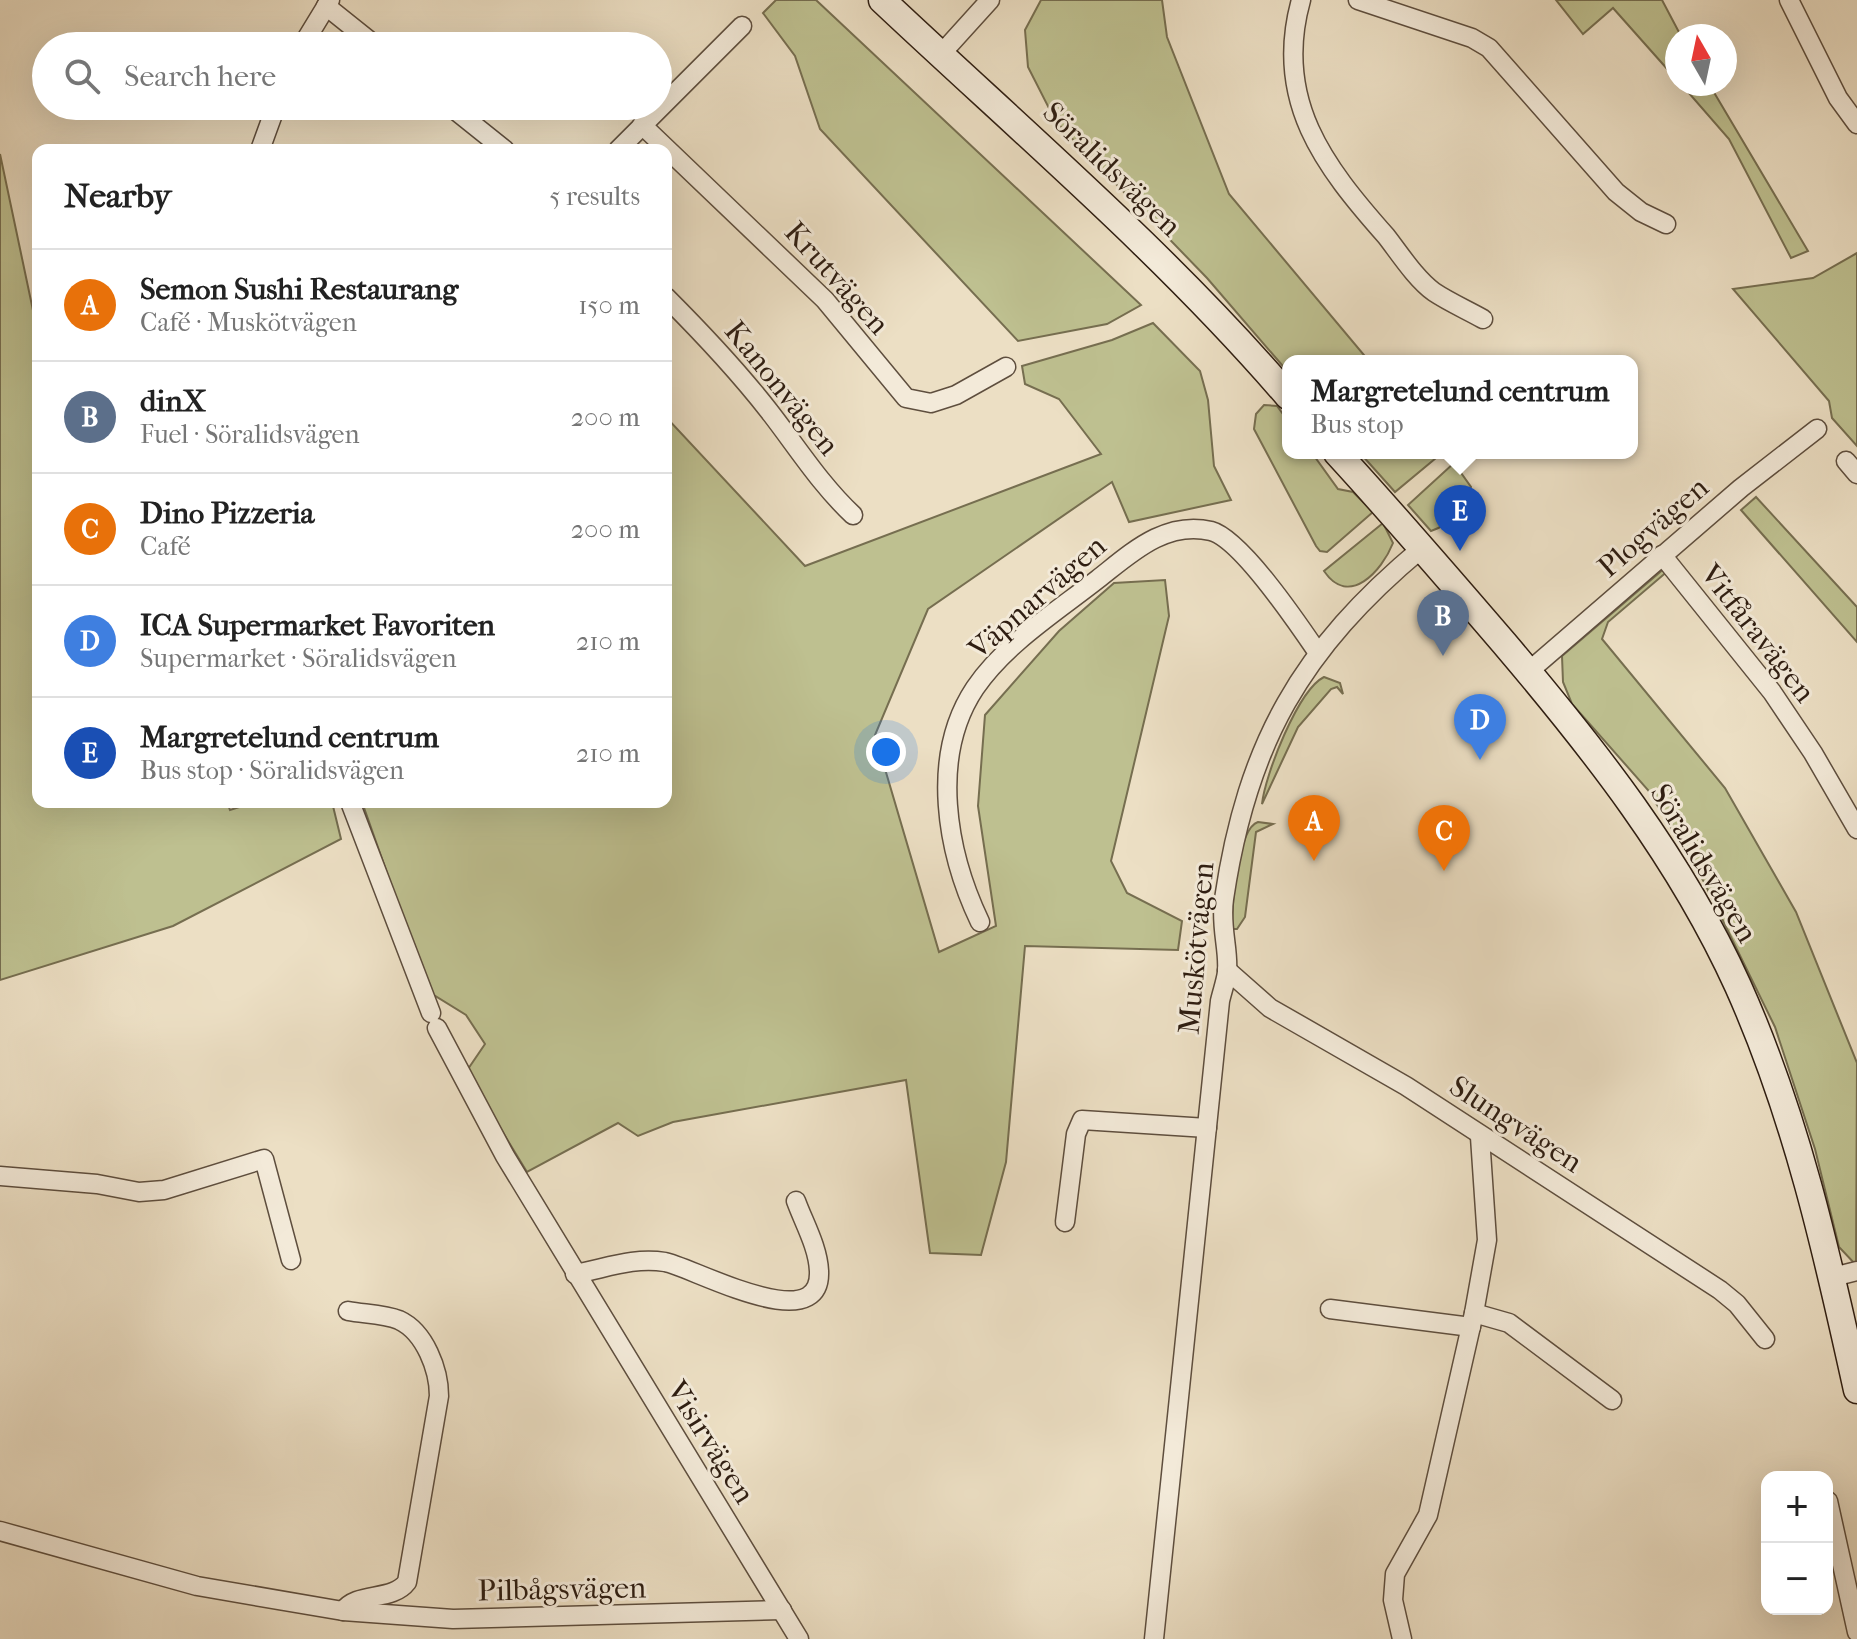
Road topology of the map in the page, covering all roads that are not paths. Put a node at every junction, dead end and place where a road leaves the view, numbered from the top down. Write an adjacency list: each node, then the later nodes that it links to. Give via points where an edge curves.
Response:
1 (882, 0): 10 (street, Söralidsvägen)
2 (990, 0): 10 (street)
3 (1301, 0): 24 (street, via 1295,41 1297,88 1315,145 1342,186 1432,290)
4 (1358, 0): 22 (street, via 1489,48 1616,192)
5 (1789, 0): 15 (street, via 1838,98)
6 (328, 3): 8 (street); 9 (street)
7 (742, 26): 11 (street)
8 (310, 32)
9 (360, 32)
10 (942, 53): 26 (street, Söralidsvägen, via 1122,221)
11 (672, 95)
12 (271, 120): 17 (street)
13 (467, 120): 18 (street)
14 (647, 120): 16 (street)
15 (1857, 124)
16 (642, 125): 19 (street); 20 (street, Krutvägen)
17 (262, 144)
18 (497, 144)
19 (624, 144)
20 (662, 144)
21 (672, 153): 25 (street, Krutvägen, via 803,277 906,398 931,403)
22 (1666, 224)
23 (672, 303): 29 (street, Kanonvägen)
24 (1483, 319)
25 (1006, 367)
26 (1282, 389)
27 (1817, 429): 31 (street, Plogvägen)
28 (1342, 459): 30 (street, Söralidsvägen)
29 (853, 515)
30 (1422, 548): 32 (street, Muskötvägen); 33 (street, Söralidsvägen)
31 (1662, 555): 33 (street, Plogvägen); 35 (street, Vitfåravägen, via 1772,692)
32 (1318, 653): 36 (street, Väpnarvägen, via 1263,579 1227,539 1211,531 1159,535 1049,617 1007,652 974,690 953,743 950,825 958,871); 37 (street, Muskötvägen, via 1279,710 1249,785 1222,913)
33 (1528, 672): 45 (street, Söralidsvägen, via 1638,811 1717,943 1755,1026)
34 (352, 808): 44 (street, Visirvägen, via 434,1020)
35 (1857, 829)
36 (980, 922)
37 (1227, 970): 38 (street, Muskötvägen); 39 (street, Slungvägen, via 1270,1008 1350,1051)
38 (1207, 1128): 42 (street, via 1082,1120); 58 (street, Muskötvägen)
39 (1480, 1137): 48 (street, via 1487,1240); 49 (street, Slungvägen, via 1720,1290)
40 (0, 1176): 43 (street, via 139,1192 164,1190 264,1159)
41 (796, 1201): 44 (street, via 819,1271 811,1294 799,1299 749,1294 667,1262 624,1261)
42 (1065, 1222)
43 (291, 1260)
44 (575, 1274): 54 (street, Visirvägen)
45 (1845, 1274): 50 (street, Söralidsvägen)
46 (1330, 1309): 48 (street)
47 (348, 1311): 55 (street, via 399,1320 412,1330 437,1373 439,1396 407,1582 397,1590 353,1602)
48 (1473, 1320): 51 (street, via 1519,1329); 59 (street, via 1428,1515 1395,1574 1393,1600)
49 (1765, 1339)
50 (1857, 1390)
51 (1612, 1400)
52 (1833, 1524): 56 (street)
53 (0, 1531): 55 (street, Pilbågsvägen, via 197,1586)
54 (782, 1610): 55 (street, Pilbågsvägen, via 453,1619); 57 (street, Visirvägen)
55 (343, 1611)
56 (1857, 1632)
57 (799, 1639)
58 (1154, 1639)
59 (1402, 1639)

